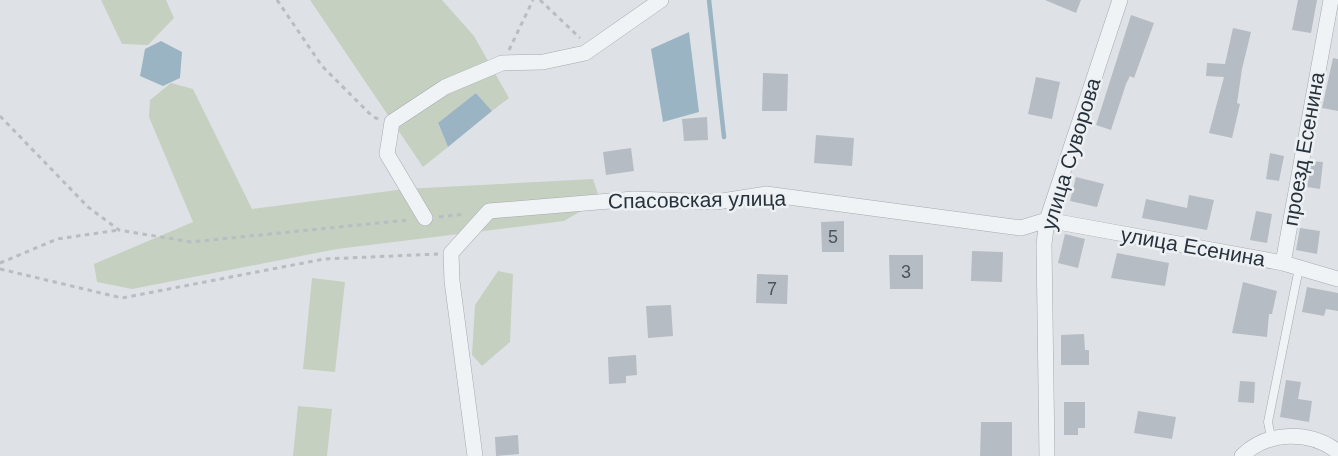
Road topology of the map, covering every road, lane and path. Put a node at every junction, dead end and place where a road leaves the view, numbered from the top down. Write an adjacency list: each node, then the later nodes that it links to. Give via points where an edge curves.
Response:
1 (277, 0): 10 (path, via 322,66 373,117)
2 (533, 0): 8 (path)
3 (540, 0): 7 (path)
4 (661, 0): 7 (street)
5 (1120, 0): 13 (street, улица Суворова)
6 (1332, 0): 17 (street, проезд Есенина)
7 (592, 48): 8 (street, via 543,63)
8 (502, 63): 10 (street, via 445,87)
9 (0, 116): 14 (path, via 88,207)
10 (393, 122): 12 (street, via 387,154)
11 (489, 212): 12 (path); 13 (street, Спасовская улица, via 634,199 716,202 766,194 1021,228); 15 (street)
12 (425, 218): 14 (path, via 192,242)
13 (1047, 220): 17 (street, улица Есенина); 24 (street, улица Суворова)
14 (119, 230): 16 (path, via 57,239)
15 (452, 254): 19 (path, via 324,259 122,298); 23 (street, via 452,281)
16 (0, 263)
17 (1283, 263): 18 (street, улица Есенина)
18 (1299, 268): 20 (street, улица Есенина); 21 (lane, via 1268,422)
19 (0, 269)
20 (1338, 279)
21 (1270, 437): 22 (street, via 1301,437); 25 (street)
22 (1338, 452)
23 (475, 456)
24 (1047, 456)
25 (1242, 456)

